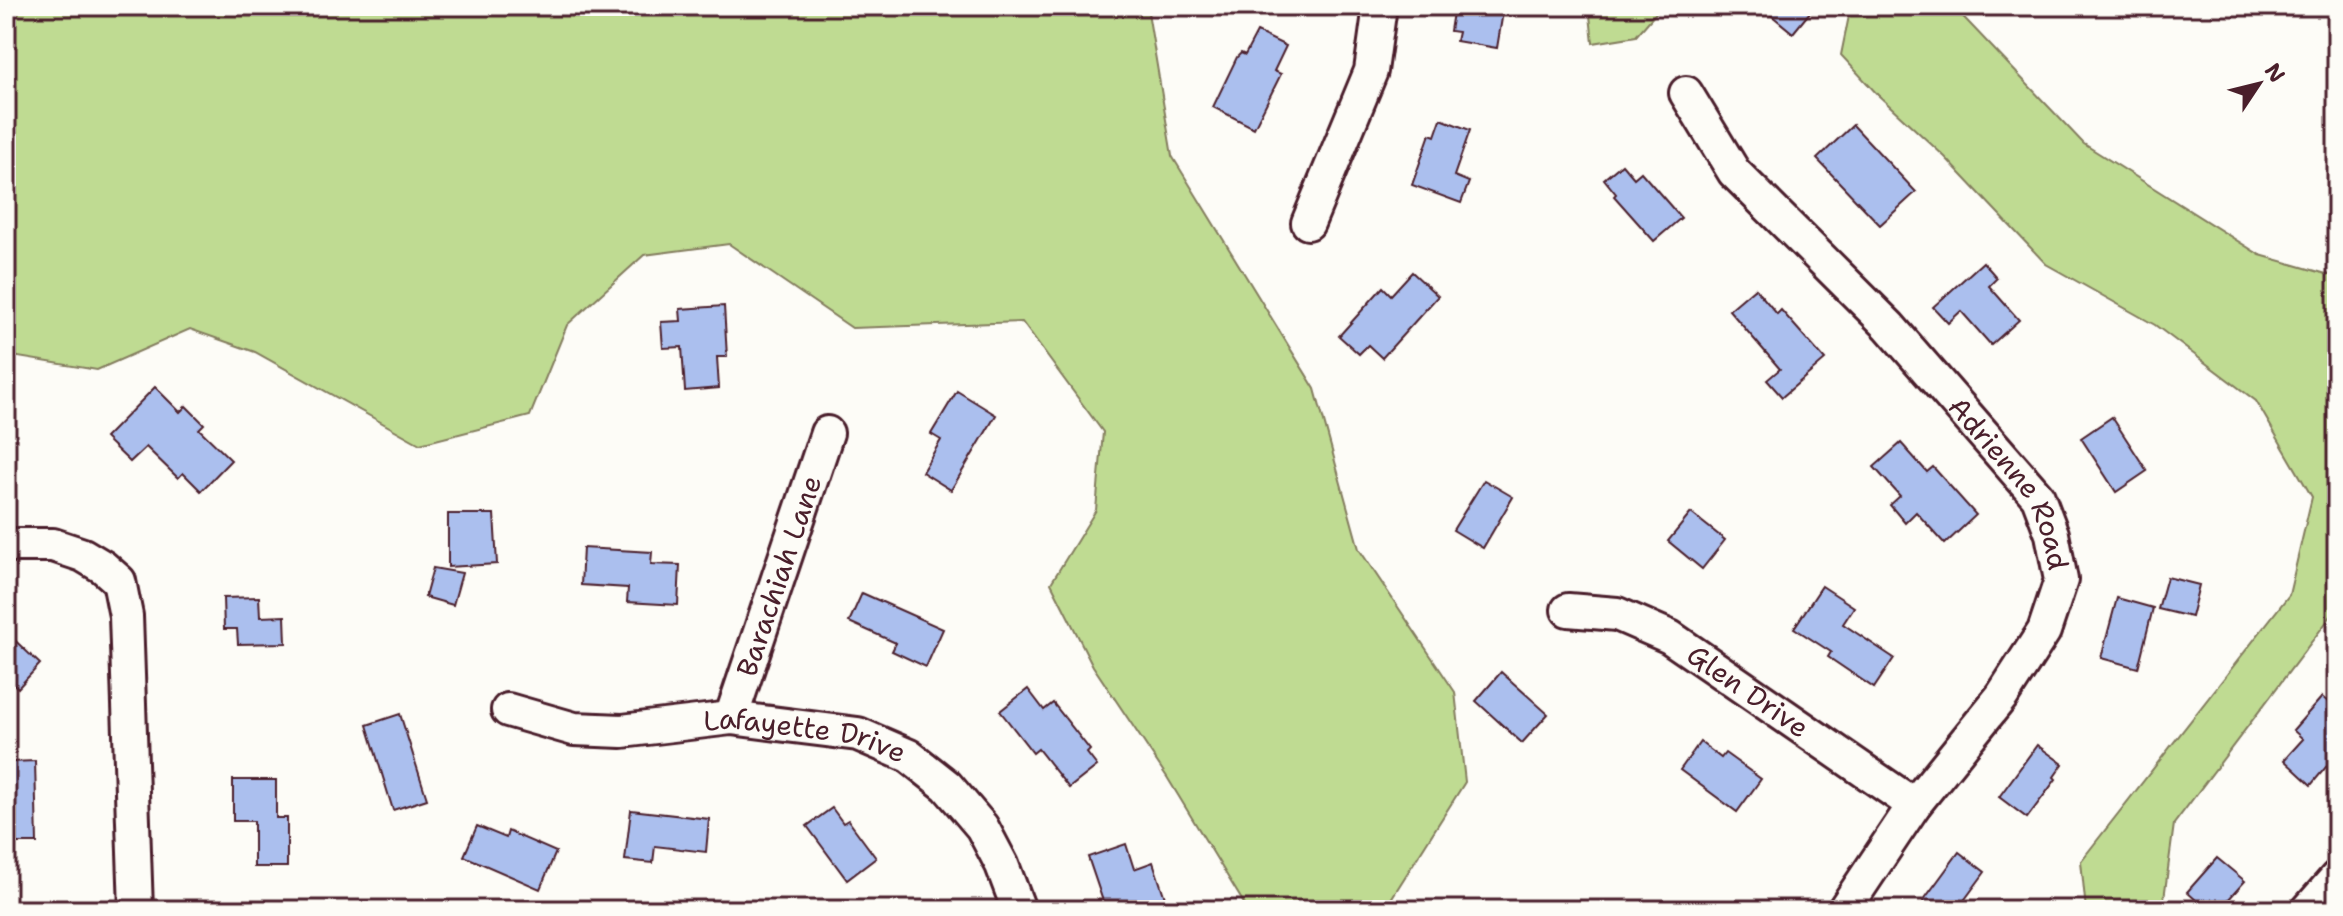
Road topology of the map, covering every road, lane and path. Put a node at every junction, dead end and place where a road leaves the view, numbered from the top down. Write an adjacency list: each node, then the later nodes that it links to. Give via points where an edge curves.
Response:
1 (1380, 6): 3 (street, via 1371,71)
2 (1686, 93): 9 (street, Adrienne Road, via 1734,172 1889,326 2038,497 2052,534 2061,580 2044,631 2002,696)
3 (1308, 223)
4 (827, 433): 8 (street, Barachiah Lane)
5 (6, 545): 11 (street, via 53,545 83,555 119,581 126,616)
6 (1568, 610): 9 (street, Glen Drive, via 1617,614 1670,637)
7 (508, 710): 8 (street, Lafayette Drive, via 574,729 622,731)
8 (731, 718): 12 (street, Lafayette Drive, via 858,734 909,756 947,786 982,827)
9 (1914, 805): 13 (street, Adrienne Road)
10 (2337, 877): 14 (street)
11 (136, 910)
12 (1019, 910)
13 (1844, 910)
14 (2308, 910)

